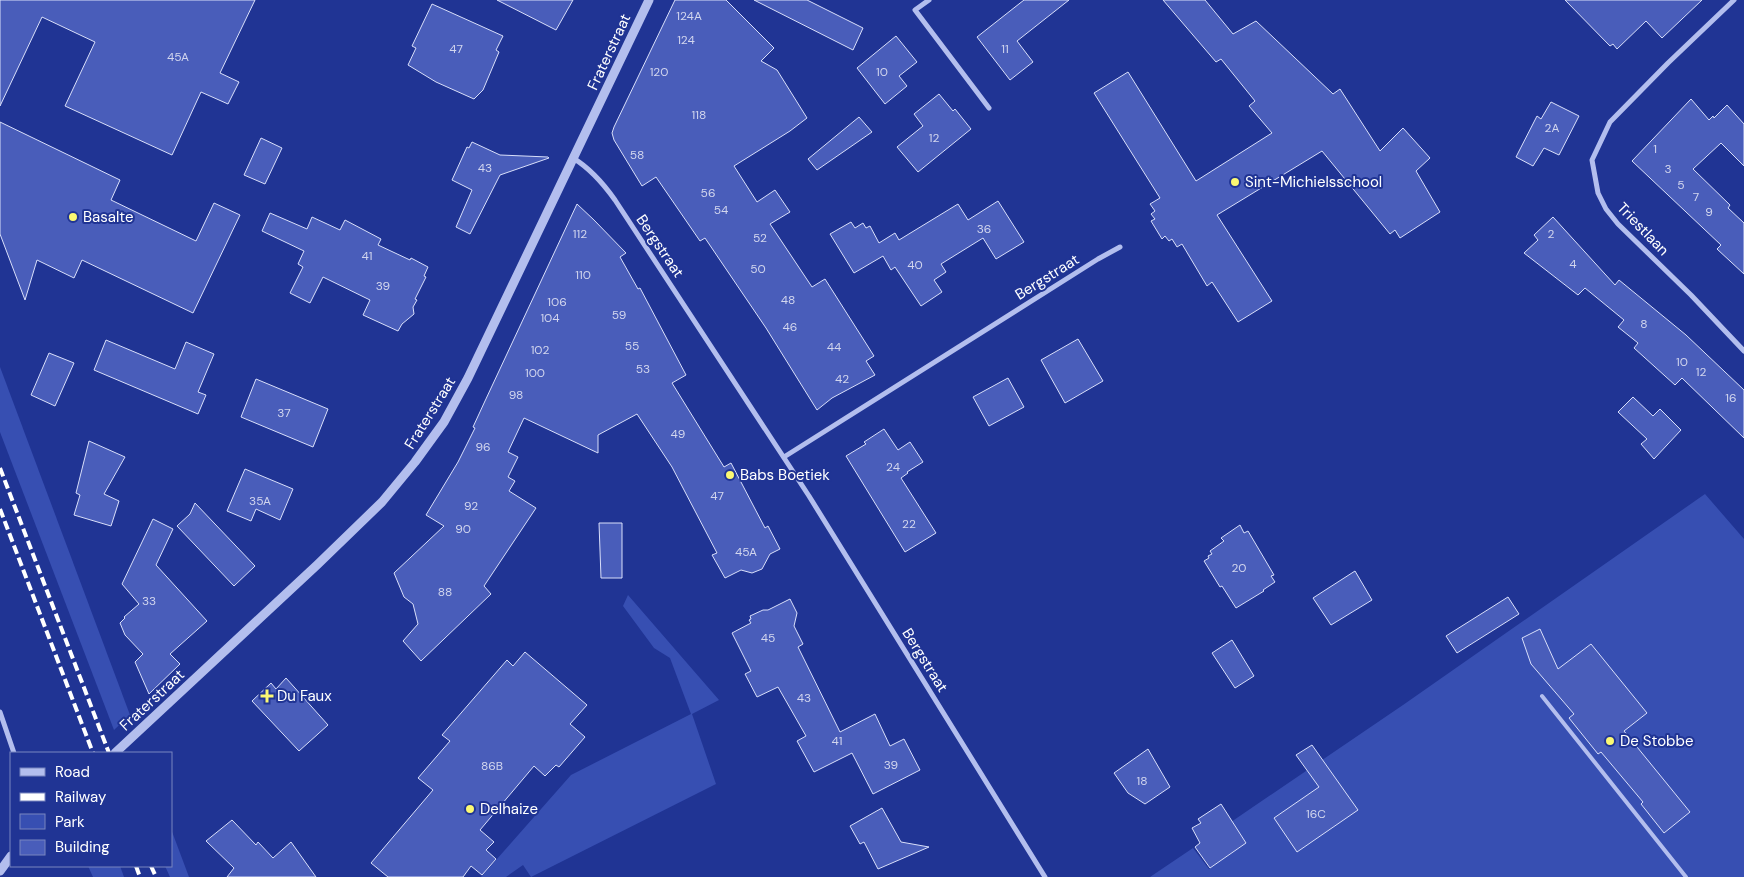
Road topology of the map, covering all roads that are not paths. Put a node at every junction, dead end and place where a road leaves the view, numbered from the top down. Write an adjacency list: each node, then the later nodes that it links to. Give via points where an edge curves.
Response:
1 (649, 0): 5 (street, Fraterstraat)
2 (929, 0): 4 (street, via 916,10)
3 (1734, 0): 7 (street, Triestlaan, via 1610,122 1592,160 1598,193 1606,209)
4 (989, 108)
5 (573, 158): 8 (street, Bergstraat, via 601,181); 12 (street, Fraterstraat, via 468,378 444,422 416,462 382,502 323,560)
6 (1120, 247): 8 (street, Bergstraat)
7 (1744, 351)
8 (784, 456): 15 (street, Bergstraat)
9 (1542, 696): 16 (lane)
10 (1, 714): 11 (street)
11 (14, 752)
12 (116, 752)
13 (10, 857): 14 (street)
14 (0, 871)
15 (1045, 877)
16 (1686, 877)

